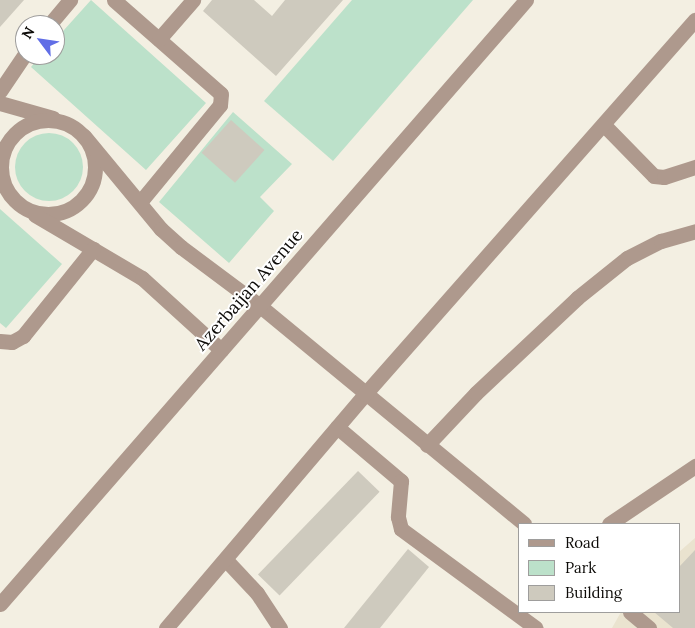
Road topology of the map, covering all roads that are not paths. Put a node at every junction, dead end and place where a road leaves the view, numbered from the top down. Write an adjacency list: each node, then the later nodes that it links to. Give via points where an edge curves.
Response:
1 (70, 0): 5 (street)
2 (114, 0): 7 (street)
3 (193, 0): 7 (street)
4 (526, 0): 20 (street, Azerbaijan Avenue)
5 (57, 15)
6 (695, 20): 12 (street)
7 (159, 39): 16 (street, via 221,94 220,105)
8 (18, 65): 9 (street)
9 (0, 91)
10 (0, 103): 11 (street)
11 (66, 123): 13 (street); 15 (street, via 33,122 14,134 3,152)
12 (604, 125): 14 (street, via 654,176 664,177); 23 (street)
13 (84, 136): 16 (street); 17 (street, via 96,166 91,188 85,197 68,211 57,214 40,214)
14 (695, 167)
15 (2, 181): 17 (street, via 8,194)
16 (140, 202): 20 (street, via 181,247)
17 (25, 209): 19 (street)
18 (695, 231): 25 (street, via 661,241 620,264 577,298 476,393)
19 (93, 249): 21 (street, via 23,336 12,342); 22 (street, via 142,278)
20 (260, 306): 22 (street, Azerbaijan Avenue); 23 (street)
21 (0, 340)
22 (221, 350): 30 (street, Azerbaijan Avenue)
23 (366, 394): 24 (street); 25 (street)
24 (337, 427): 29 (street); 34 (street, via 401,481 403,492 398,517 401,529)
25 (427, 445): 27 (street)
26 (695, 466): 28 (street)
27 (523, 523)
28 (610, 523)
29 (226, 560): 32 (street); 33 (street, via 257,593)
30 (0, 604)
31 (631, 613): 35 (street)
32 (166, 628)
33 (280, 628)
34 (536, 628)
35 (649, 628)

